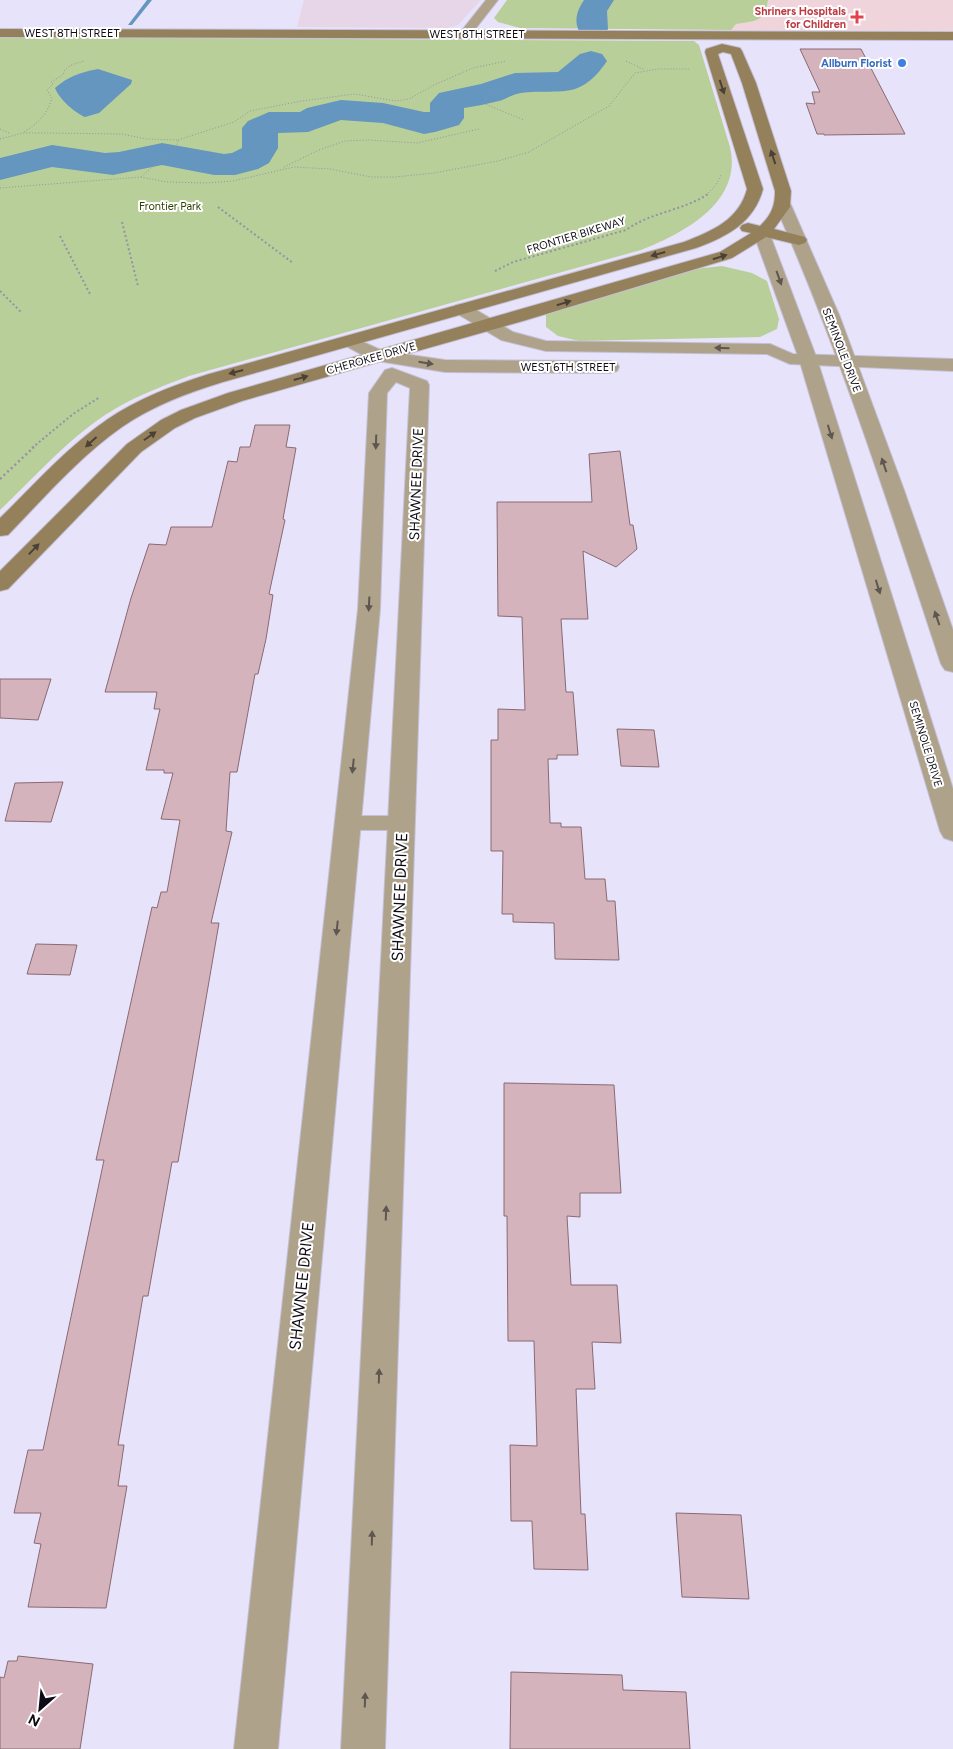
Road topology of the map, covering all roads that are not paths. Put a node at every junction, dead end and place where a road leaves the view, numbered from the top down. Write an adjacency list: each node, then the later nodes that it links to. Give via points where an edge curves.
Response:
1 (492, 0): 3 (street)
2 (0, 32): 3 (main road, WEST 8TH STREET)
3 (465, 34): 5 (main road, WEST 8TH STREET)
4 (953, 36): 5 (main road, WEST 8TH STREET)
5 (720, 42): 6 (main road, SEMINOLE DRIVE, one-way to 5, via 781,184 749,83 736,52); 7 (main road, CHEROKEE DRIVE, one-way to 7, via 711,52 755,189 748,208)
6 (783, 205): 8 (main road, CHEROKEE DRIVE); 9 (street, SEMINOLE DRIVE)
7 (735, 223): 8 (main road); 10 (main road, CHEROKEE DRIVE, one-way to 10, via 690,245)
8 (761, 232): 9 (main road); 11 (main road, CHEROKEE DRIVE, one-way to 8, via 726,255); 13 (street, SEMINOLE DRIVE, one-way to 13)
9 (799, 240): 14 (street, SEMINOLE DRIVE)
10 (462, 309): 11 (street, WEST 6TH STREET); 12 (main road, CHEROKEE DRIVE)
11 (487, 325): 13 (street, WEST 6TH STREET, one-way to 11, via 770,349 546,346 507,336); 15 (main road, CHEROKEE DRIVE)
12 (350, 341): 15 (street, WEST 6TH STREET); 19 (main road, CHEROKEE DRIVE, one-way to 19, via 202,382 138,409 96,437)
13 (799, 359): 14 (street, WEST 6TH STREET); 18 (street, WEST 6TH STREET); 22 (street, SEMINOLE DRIVE, one-way to 22)
14 (848, 362): 16 (street, WEST 6TH STREET); 21 (street, SEMINOLE DRIVE, one-way to 14)
15 (385, 365): 17 (street, WEST 6TH STREET, one-way to 17); 20 (main road, CHEROKEE DRIVE, one-way to 15, via 119,462 144,439 168,424 235,397); 23 (street, SHAWNEE DRIVE, one-way to 23, via 378,393 369,609); 24 (street, SHAWNEE DRIVE, via 420,385)
16 (953, 365)
17 (628, 367)
18 (765, 367)
19 (0, 530)
20 (0, 584)
21 (953, 664)
22 (948, 800): 25 (street, SEMINOLE DRIVE)
23 (348, 823): 24 (lane, SHAWNEE DRIVE); 26 (street, SHAWNEE DRIVE, one-way to 26)
24 (402, 824): 27 (street, SHAWNEE DRIVE, one-way to 24)
25 (953, 831)
26 (256, 1749)
27 (363, 1749)

